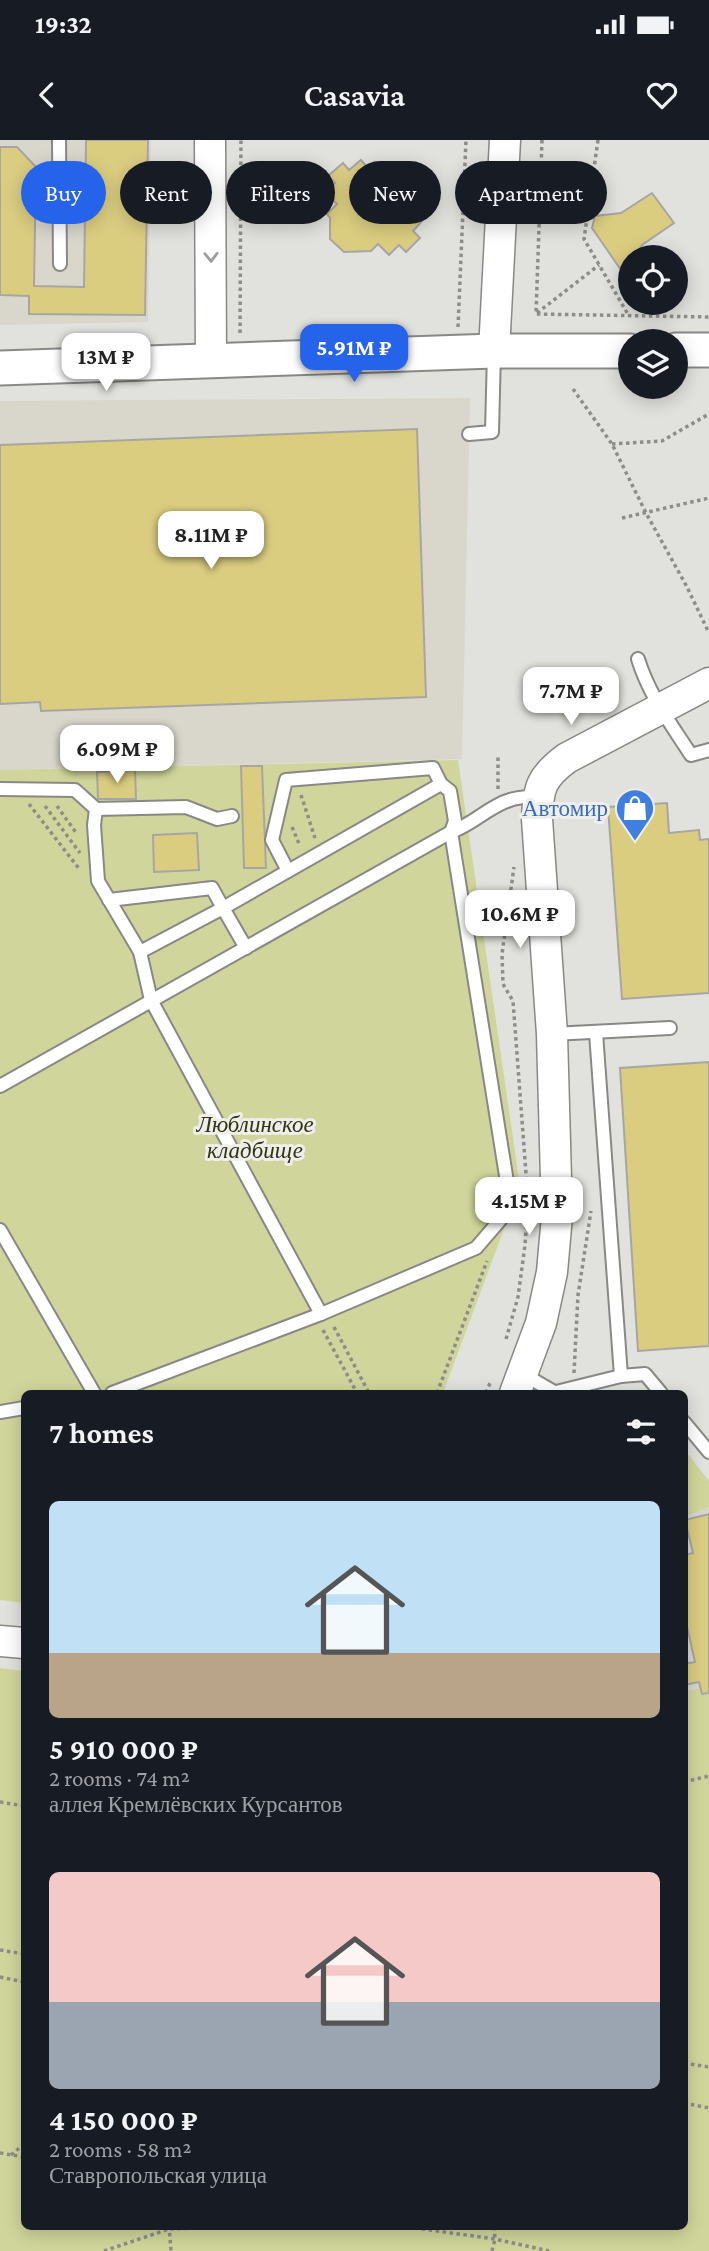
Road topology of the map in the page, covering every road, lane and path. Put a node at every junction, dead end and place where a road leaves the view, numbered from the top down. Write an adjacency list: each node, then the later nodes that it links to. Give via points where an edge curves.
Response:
1 (59, 140): 8 (lane)
2 (210, 140): 19 (street, one-way to 19)
3 (241, 140): 14 (path)
4 (466, 140): 13 (path)
5 (505, 140): 16 (street)
6 (542, 140): 10 (path)
7 (598, 140): 9 (path, via 584,239)
8 (60, 264)
9 (599, 265): 10 (path); 11 (path)
10 (536, 314): 11 (path)
11 (629, 316): 12 (path)
12 (709, 317)
13 (458, 334)
14 (240, 336)
15 (709, 350): 18 (main road)
16 (494, 351): 17 (main road); 19 (main road); 23 (lane, via 492,432)
17 (618, 351)
18 (688, 351)
19 (211, 362): 20 (main road)
20 (0, 368)
21 (573, 388): 24 (path)
22 (709, 414): 24 (path, via 662,441)
23 (469, 434)
24 (612, 444): 26 (path)
25 (709, 498): 26 (path)
26 (646, 513): 27 (path); 28 (path)
27 (622, 518)
28 (709, 633)
29 (638, 659): 31 (lane)
30 (709, 683): 31 (street)
31 (660, 709): 32 (lane, via 691,755); 39 (street, via 567,758 550,771)
32 (709, 750)
33 (498, 756): 41 (path)
34 (296, 780): 35 (lane, via 433,768); 40 (lane, via 286,780); 46 (path)
35 (441, 784): 44 (lane, via 450,791 455,821); 46 (lane)
36 (16, 788): 37 (lane); 38 (lane); 51 (path, via 87,880)
37 (0, 789)
38 (39, 789): 42 (lane, via 75,790); 45 (path, via 87,848); 49 (path, via 88,865)
39 (537, 796): 41 (lane); 59 (street)
40 (282, 799): 47 (path); 50 (lane, via 272,840)
41 (498, 805): 44 (lane)
42 (96, 809): 43 (lane, via 186,807 217,819); 45 (lane)
43 (232, 816)
44 (451, 832): 54 (lane); 62 (lane, via 507,1182)
45 (96, 850): 49 (lane)
46 (320, 853): 47 (lane)
47 (306, 861): 50 (lane)
48 (514, 864): 65 (path, via 502,964 503,984 513,1001 528,1200 518,1297)
49 (97, 866): 51 (lane)
50 (288, 871): 53 (lane)
51 (98, 881): 52 (lane)
52 (109, 900): 53 (lane, via 212,888); 55 (lane)
53 (223, 908): 54 (lane); 55 (lane)
54 (246, 948): 56 (lane)
55 (140, 952): 56 (lane)
56 (150, 1000): 60 (lane); 64 (lane)
57 (670, 1028): 58 (lane)
58 (596, 1033): 59 (lane); 67 (lane)
59 (552, 1034): 68 (street, via 557,1216 552,1272 541,1323)
60 (0, 1086)
61 (591, 1207): 69 (path, via 578,1295)
62 (501, 1219): 64 (lane, via 476,1248); 74 (path)
63 (0, 1230): 70 (lane)
64 (321, 1314): 71 (lane); 72 (path); 73 (path)
65 (506, 1340)
66 (494, 1372): 75 (path)
67 (621, 1376): 69 (lane); 78 (lane, via 645,1374)
68 (519, 1383): 76 (lane)
69 (573, 1388): 77 (lane)
70 (92, 1390)
71 (120, 1390)
72 (356, 1390)
73 (367, 1390)
74 (439, 1390)
75 (487, 1390)
76 (545, 1390)
77 (563, 1390)
78 (658, 1390)
79 (21, 1408): 80 (lane)
80 (0, 1412)
81 (688, 1427): 82 (lane)
82 (709, 1452)
83 (0, 1641): 84 (street)
84 (21, 1643)
85 (709, 1776): 86 (path)
86 (688, 1781)
87 (0, 1802): 88 (path)
88 (21, 1806)
89 (0, 1950): 90 (path)
90 (21, 1954)
91 (0, 1977): 92 (path)
92 (21, 1981)
93 (688, 2064): 94 (path)
94 (709, 2067)
95 (688, 2104): 96 (path)
96 (709, 2108)
97 (21, 2147): 99 (path)
98 (0, 2153): 99 (path)
99 (11, 2155): 100 (path)
100 (21, 2157)
101 (163, 2230): 106 (path)
102 (169, 2230): 107 (path)
103 (430, 2230): 105 (path)
104 (494, 2230): 105 (path)
105 (495, 2239): 108 (path); 109 (path)
106 (104, 2251)
107 (171, 2251)
108 (492, 2251)
109 (550, 2251)

